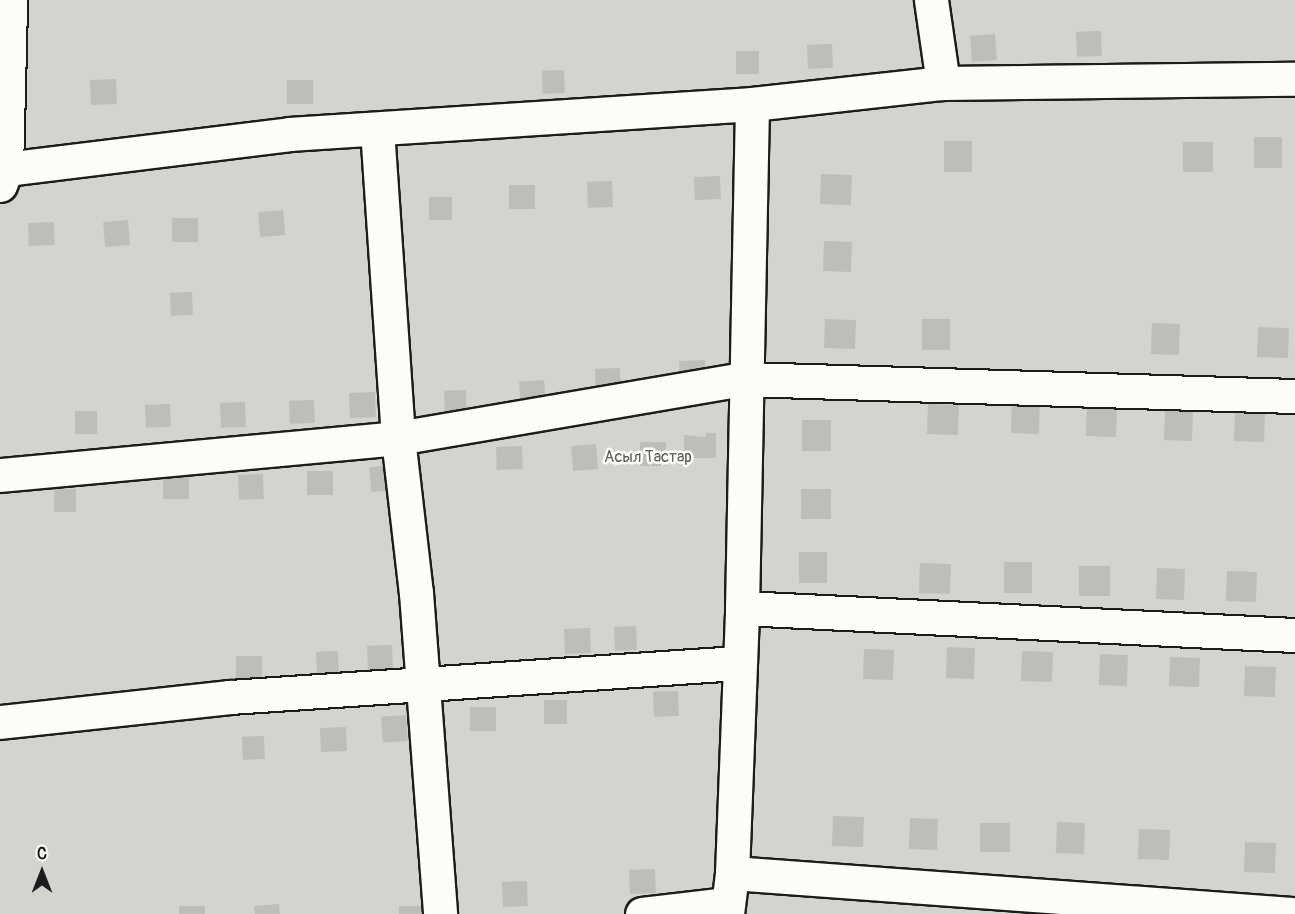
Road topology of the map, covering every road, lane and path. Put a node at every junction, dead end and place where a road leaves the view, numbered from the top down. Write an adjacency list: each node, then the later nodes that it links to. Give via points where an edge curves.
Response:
1 (10, 0): 7 (street)
2 (931, 0): 4 (street)
3 (1295, 79): 4 (street)
4 (943, 83): 5 (street)
5 (752, 104): 6 (street); 8 (street)
6 (377, 129): 7 (street, via 290,134); 10 (street)
7 (3, 177)
8 (744, 379): 9 (street); 10 (street); 12 (street)
9 (1295, 396)
10 (398, 438): 11 (street); 15 (street, via 416,592)
11 (0, 475)
12 (742, 608): 13 (street); 14 (street)
13 (1295, 635)
14 (738, 663): 15 (street); 17 (street)
15 (421, 686): 16 (street, via 230,698); 18 (street)
16 (0, 722)
17 (729, 897): 19 (street); 20 (street)
18 (440, 914)
19 (642, 914)
20 (1291, 914)

